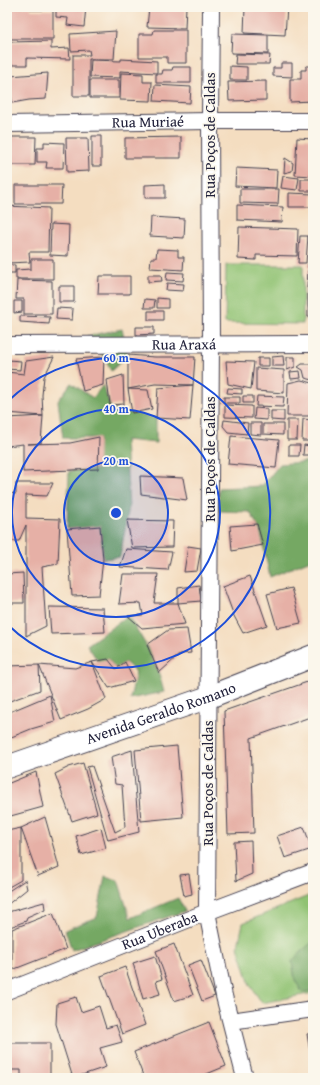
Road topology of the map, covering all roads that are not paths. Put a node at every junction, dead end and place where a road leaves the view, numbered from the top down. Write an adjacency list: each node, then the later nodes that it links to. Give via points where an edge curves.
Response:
1 (211, 7): 2 (street, Rua Poços de Caldas)
2 (210, 120): 3 (street, Rua Muriaé); 4 (street, Rua Muriaé); 5 (street, Rua Poços de Caldas)
3 (313, 121)
4 (7, 124)
5 (211, 343): 6 (street, Rua Araxá); 7 (street, Rua Araxá); 9 (street, Rua Poços de Caldas)
6 (313, 344)
7 (7, 345)
8 (313, 656): 9 (main road, Avenida Geraldo Romano)
9 (209, 697): 10 (main road, Avenida Geraldo Romano); 12 (street, Rua Poços de Caldas)
10 (7, 767)
11 (313, 872): 12 (street, Rua Uberaba)
12 (208, 912): 13 (street, Rua Uberaba); 15 (street, Rua Poços de Caldas)
13 (7, 991)
14 (313, 1009): 15 (street)
15 (231, 1021): 16 (street, Rua Poços de Caldas)
16 (245, 1078)

